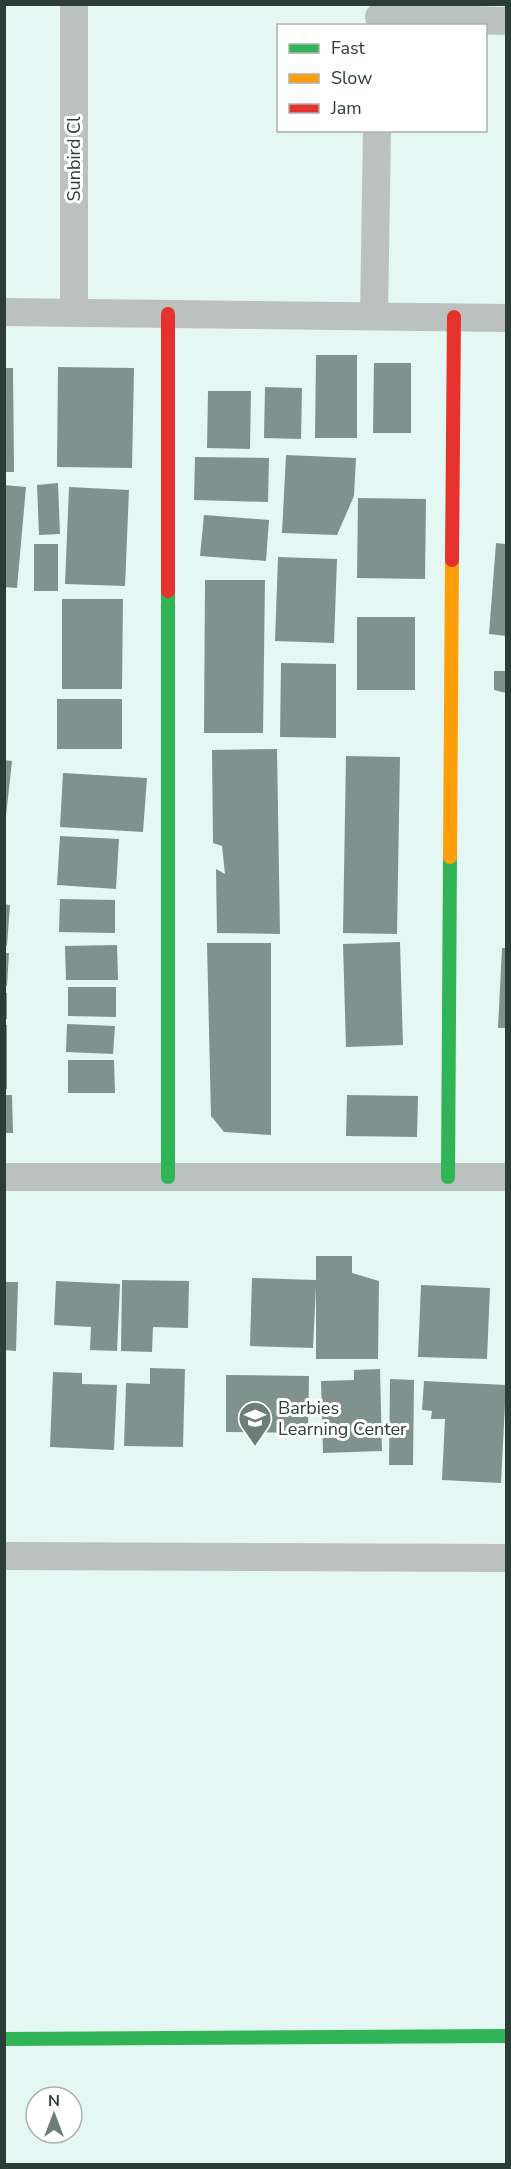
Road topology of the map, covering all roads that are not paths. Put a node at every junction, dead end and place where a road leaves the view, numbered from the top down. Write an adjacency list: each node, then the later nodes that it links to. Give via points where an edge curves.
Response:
1 (74, 4): 6 (street, Sunbird Cl)
2 (379, 16): 3 (street)
3 (507, 21)
4 (377, 132): 8 (street)
5 (4, 312): 6 (street)
6 (74, 313): 7 (street)
7 (168, 314): 8 (street); 12 (street)
8 (374, 316): 9 (street)
9 (454, 317): 10 (street); 13 (street)
10 (507, 318)
11 (4, 1177): 12 (street)
12 (168, 1177): 13 (street)
13 (448, 1177): 14 (street)
14 (507, 1177)
15 (4, 1556): 16 (street)
16 (507, 1558)
17 (507, 2036): 18 (street)
18 (4, 2039)

